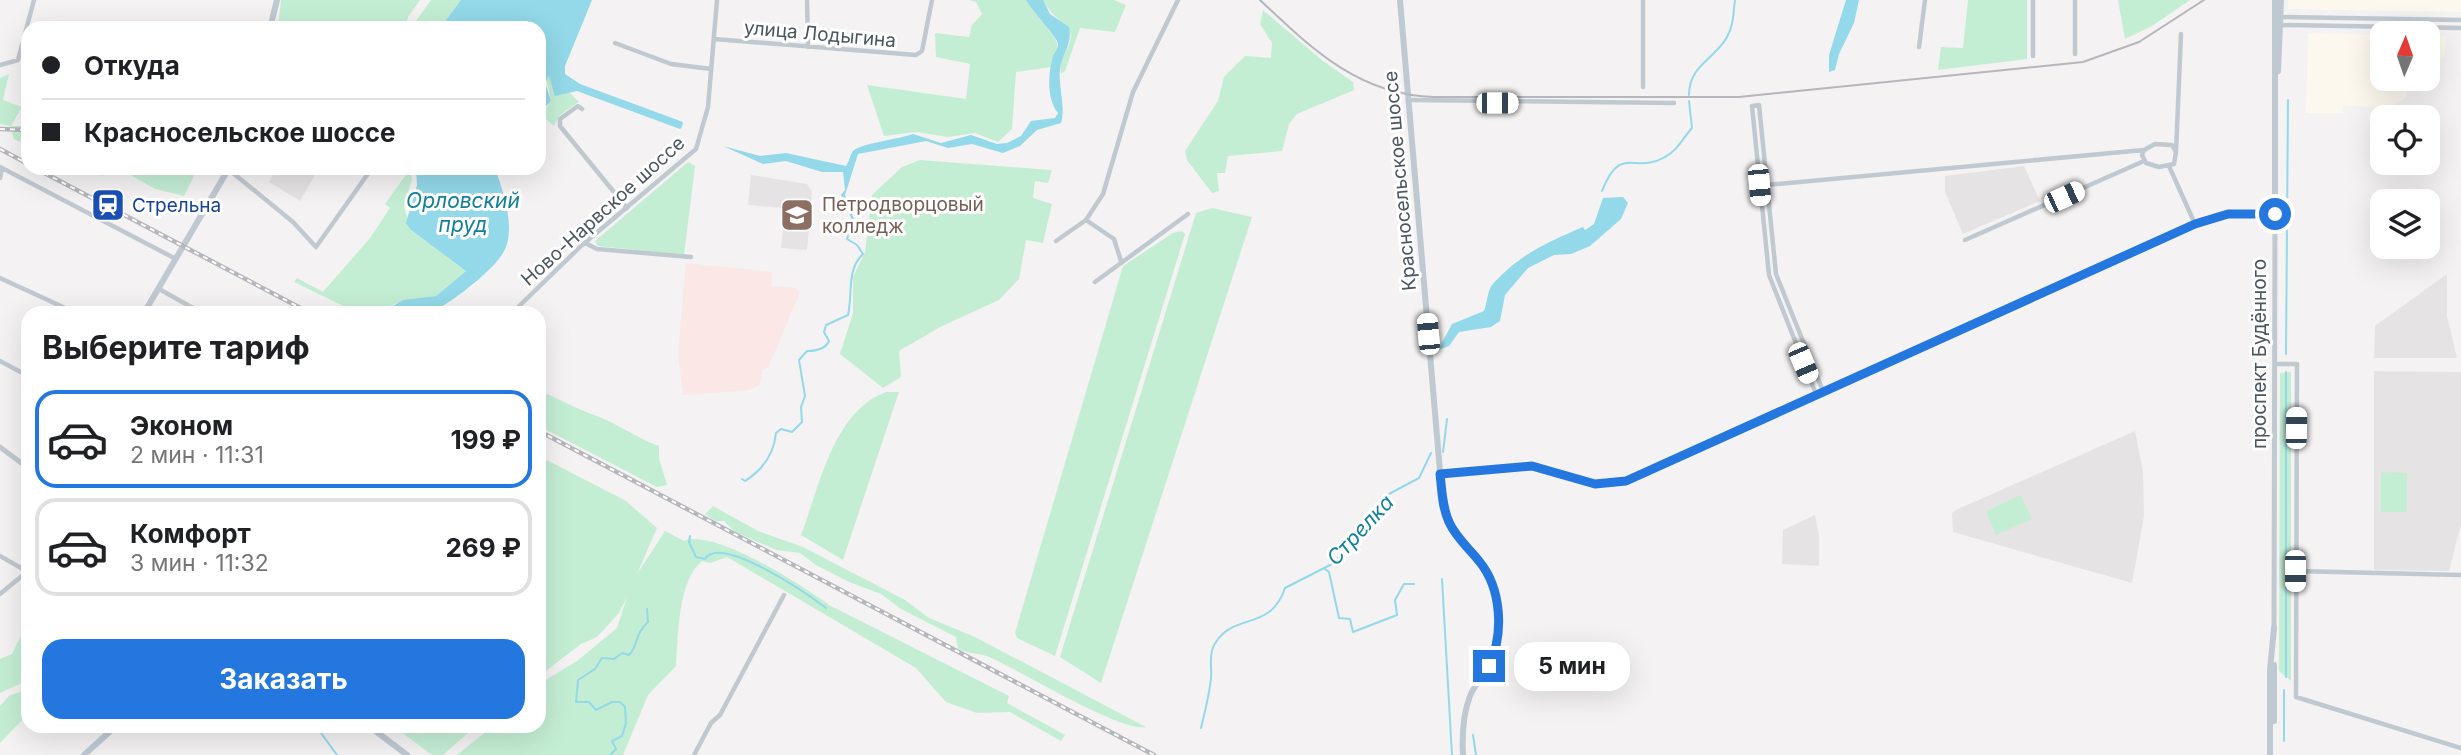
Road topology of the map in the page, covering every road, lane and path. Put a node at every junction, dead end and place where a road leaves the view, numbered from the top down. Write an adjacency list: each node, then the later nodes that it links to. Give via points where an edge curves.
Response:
1 (34, 0): 16 (street)
2 (277, 0): 17 (main road)
3 (717, 0): 23 (street, Ново-Нарвское шоссе)
4 (807, 0): 25 (street)
5 (932, 0): 25 (street, улица Лодыгина, via 922,51 910,55)
6 (1178, 0): 49 (street, via 1133,92 1103,194)
7 (1400, 0): 33 (main road, Красносельское шоссе)
8 (1643, 0): 32 (street)
9 (1925, 0): 26 (street)
10 (2033, 0): 29 (street)
11 (2075, 0): 28 (street)
12 (2275, 0): 18 (main road, проспект Будённого)
13 (2281, 0): 18 (main road, проспект Будённого)
14 (2392, 19): 15 (street); 18 (street)
15 (2461, 20)
16 (28, 21)
17 (272, 21)
18 (2278, 21): 19 (street); 48 (main road, проспект Будённого)
19 (2370, 26)
20 (2440, 28): 21 (street)
21 (2461, 28)
22 (2181, 34): 37 (street)
23 (714, 39): 25 (street, улица Лодыгина); 31 (street, Ново-Нарвское шоссе)
24 (615, 43): 31 (street, via 671,64)
25 (808, 47)
26 (1919, 47)
27 (21, 49): 30 (street, via 18,60)
28 (2075, 54)
29 (2033, 56)
30 (0, 65)
31 (711, 69): 46 (street, Ново-Нарвское шоссе, via 708,107 696,149)
32 (1643, 87)
33 (1408, 100): 34 (street); 71 (main road, Красносельское шоссе)
34 (1674, 103)
35 (582, 109): 46 (street, via 569,110 559,119 560,126)
36 (2144, 150): 37 (street, via 2164,143); 38 (street); 45 (street)
37 (2176, 152): 39 (street, via 2175,162)
38 (2144, 161): 39 (street, via 2154,167); 51 (street)
39 (2169, 166): 50 (street)
40 (1, 168): 44 (street); 55 (street)
41 (225, 175): 55 (main road)
42 (236, 175): 43 (street, via 316,247)
43 (367, 175)
44 (0, 178)
45 (1766, 185): 67 (street, via 1778,283); 68 (street, via 1759,105 1752,106 1769,275)
46 (627, 208): 53 (street, Ново-Нарвское шоссе)
47 (1188, 214): 56 (street)
48 (2275, 214): 50 (street, via 2228,214); 65 (street, проспект Будённого)
49 (1086, 220): 52 (street); 56 (street, via 1114,239)
50 (2195, 224): 67 (street)
51 (1965, 240)
52 (1056, 241)
53 (585, 243): 54 (street, via 597,249); 63 (street, Ново-Нарвское шоссе)
54 (691, 257)
55 (176, 259): 59 (main road)
56 (1121, 261): 58 (street)
57 (0, 278): 60 (street)
58 (1096, 282)
59 (159, 289): 61 (main road); 62 (street)
60 (61, 306)
61 (148, 306)
62 (189, 306)
63 (519, 306)
64 (0, 361): 66 (street)
65 (2275, 364): 74 (street, via 2297,364); 79 (street, проспект Будённого)
66 (21, 372)
67 (1823, 391): 68 (street)
68 (1816, 394): 71 (street, via 1617,483 1595,484 1532,466)
69 (0, 447): 70 (street)
70 (21, 463)
71 (1440, 474): 86 (main road, Красносельское шоссе, via 1449,524 1489,577 1498,615 1493,656 1466,711)
72 (0, 556): 73 (street)
73 (21, 567)
74 (2295, 571): 75 (street); 82 (street, via 2296,697)
75 (2461, 575)
76 (21, 577): 77 (street)
77 (0, 594)
78 (784, 595): 85 (street)
79 (2274, 628): 87 (main road, проспект Будённого)
80 (108, 733): 83 (main road)
81 (378, 733): 84 (main road)
82 (2461, 748)
83 (84, 755)
84 (407, 755)
85 (694, 755)
86 (1463, 755)
87 (2272, 755)

